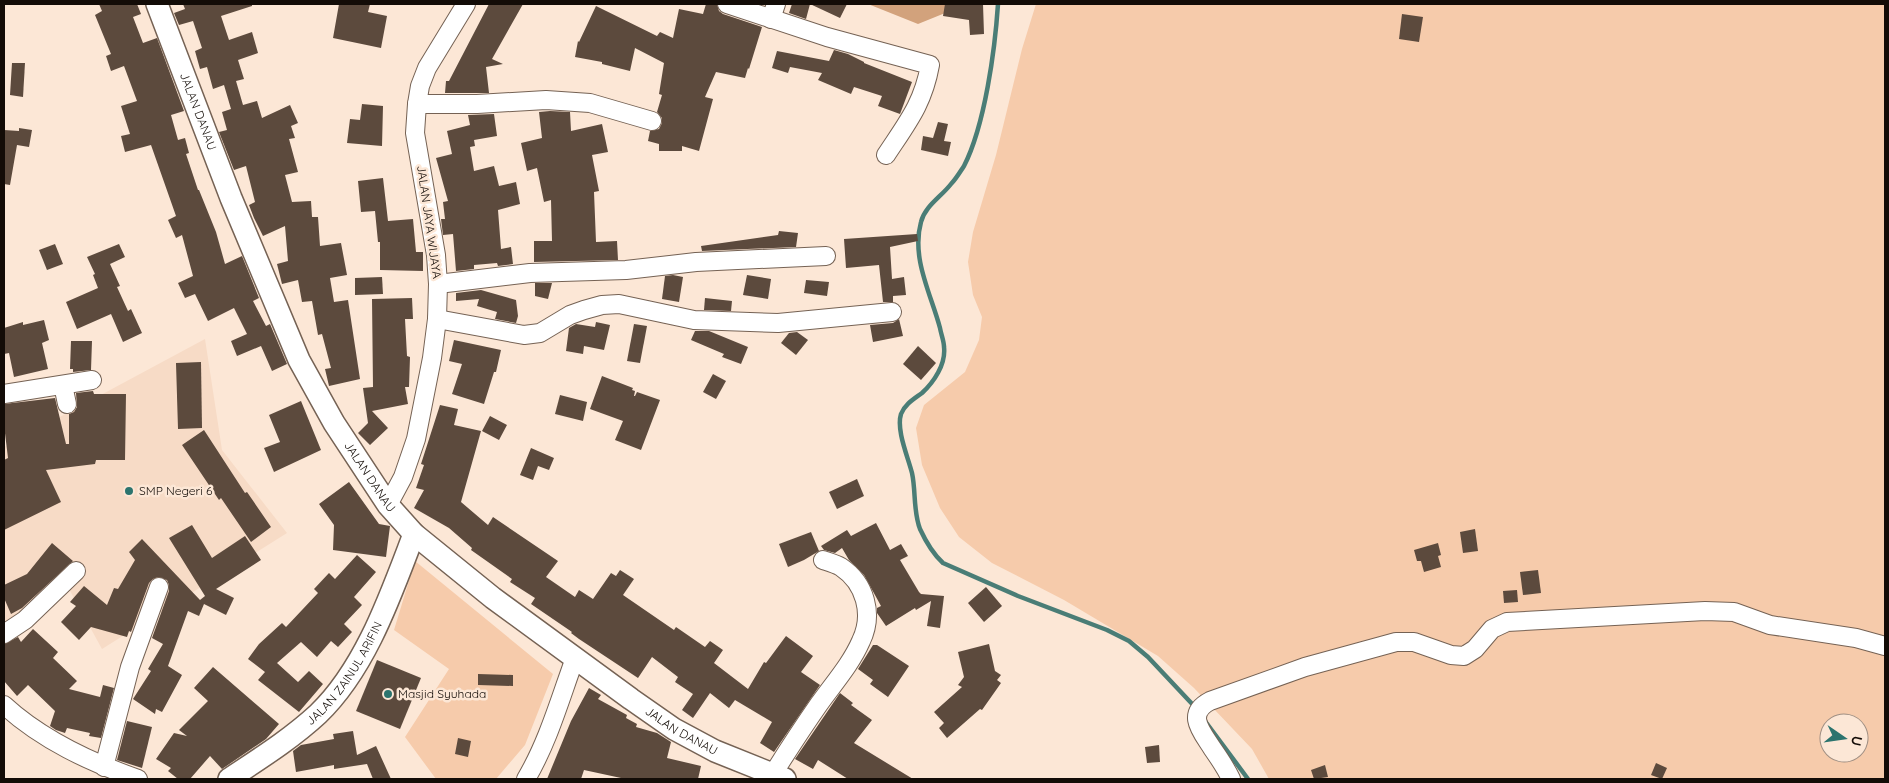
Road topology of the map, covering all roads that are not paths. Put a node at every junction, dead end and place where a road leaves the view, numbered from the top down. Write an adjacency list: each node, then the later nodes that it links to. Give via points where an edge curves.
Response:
1 (157, 4): 16 (street, JALAN DANAU, via 231,198 300,360 334,423)
2 (466, 4): 5 (street, JALAN JAYA WIJAYA, via 427,68)
3 (727, 4): 4 (street)
4 (773, 11): 7 (street, via 862,48 930,65 923,93)
5 (417, 104): 6 (street, via 581,102); 9 (street, JALAN JAYA WIJAYA, via 415,133)
6 (652, 121)
7 (886, 154)
8 (826, 256): 9 (street, via 696,262 626,270 530,273)
9 (438, 284): 11 (street, JALAN JAYA WIJAYA)
10 (892, 312): 11 (street, via 778,323 694,320 619,304 584,310 540,333 524,335)
11 (436, 319): 16 (street, JALAN JAYA WIJAYA, via 431,367 416,439 403,477)
12 (92, 380): 13 (street)
13 (63, 385): 14 (street); 15 (street)
14 (4, 394)
15 (67, 404)
16 (388, 505): 17 (street, JALAN DANAU)
17 (414, 534): 23 (street, JALAN DANAU); 28 (street, JALAN ZAINUL ARIFIN, via 388,603 371,638 338,691 294,734)
18 (823, 560): 26 (street, via 840,567 856,580 865,596 866,626 846,668 803,726)
19 (76, 570): 21 (street, via 24,620)
20 (159, 587): 25 (street, via 130,667)
21 (4, 634)
22 (1885, 646): 30 (street, via 1856,638 1770,625 1734,612 1705,611 1507,622 1492,629 1469,654 1459,657 1414,642 1386,644 1305,666 1205,704 1198,713 1198,725)
23 (575, 658): 26 (street, JALAN DANAU, via 674,729 715,751); 29 (street, via 547,735)
24 (4, 705): 25 (street, via 43,734)
25 (104, 767): 27 (street)
26 (779, 777)
27 (138, 779)
28 (229, 779)
29 (526, 779)
30 (1231, 779)

